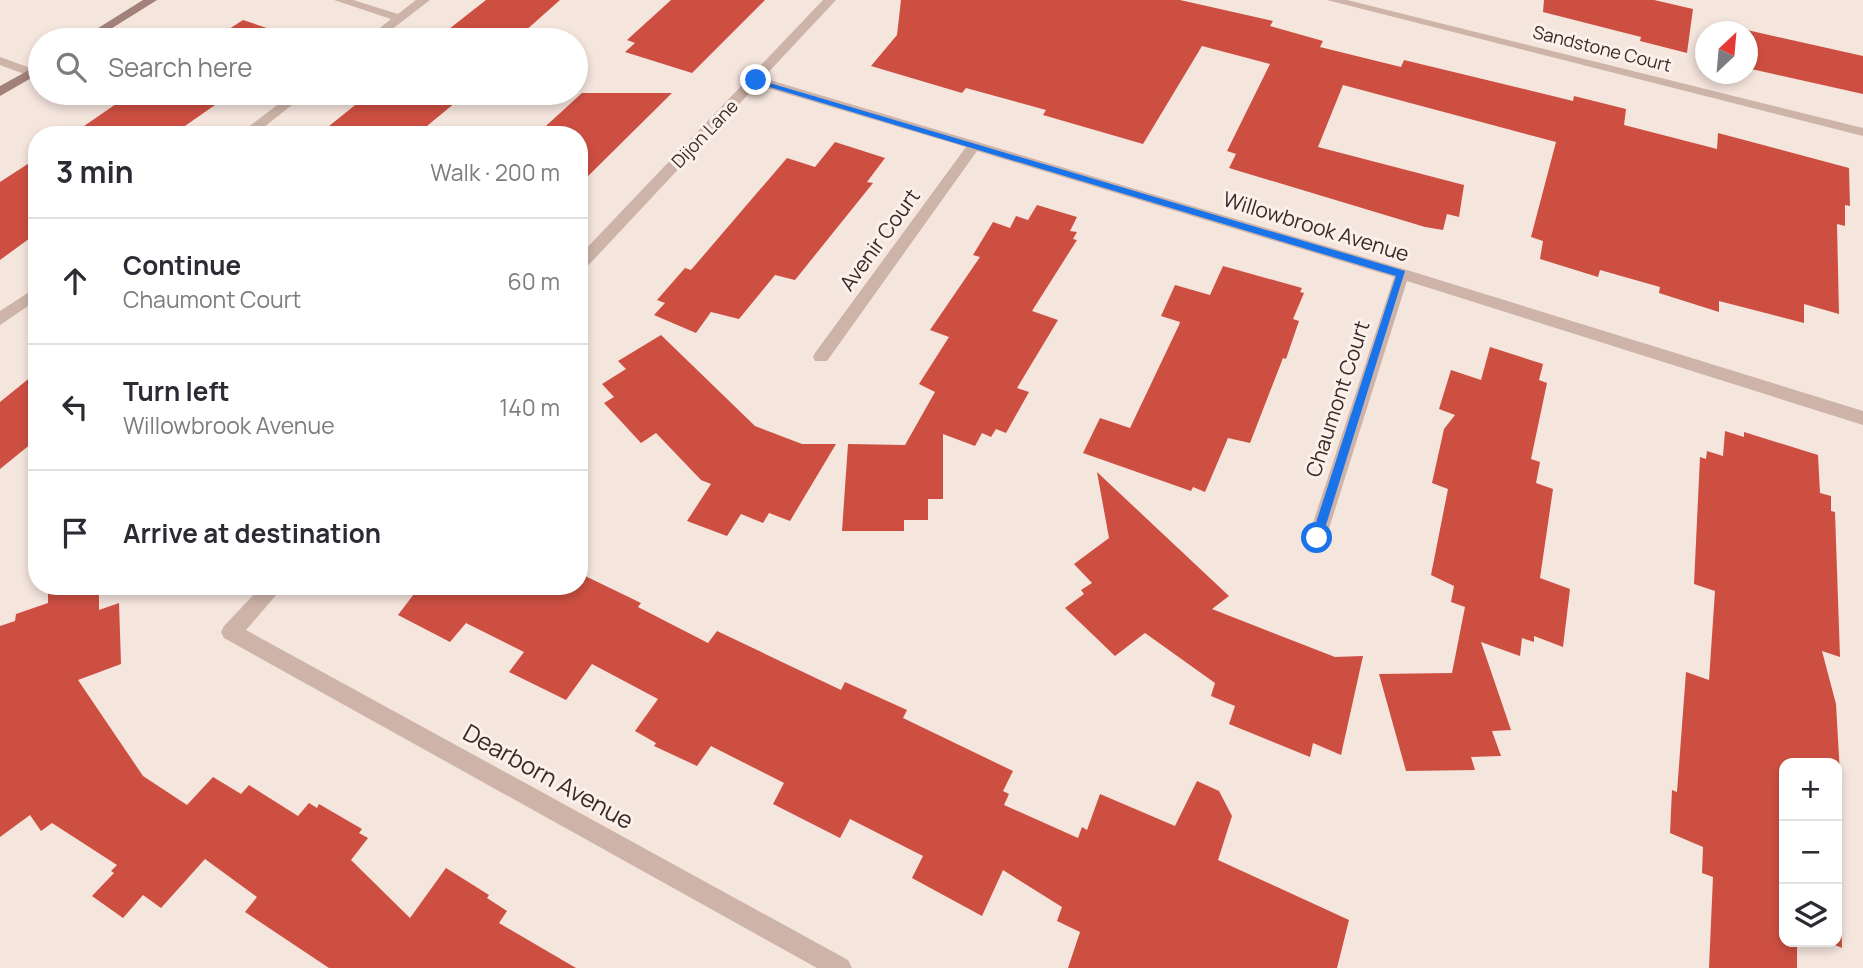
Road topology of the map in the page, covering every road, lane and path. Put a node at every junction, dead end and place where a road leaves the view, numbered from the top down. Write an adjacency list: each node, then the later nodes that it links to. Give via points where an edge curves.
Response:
1 (151, 0): 7 (street)
2 (340, 0): 6 (street)
3 (424, 0): 6 (street)
4 (830, 0): 12 (street, Dijon Lane)
5 (1333, 0): 16 (street, Sandstone Court)
6 (400, 18): 8 (street)
7 (105, 28)
8 (387, 28)
9 (0, 61): 10 (street)
10 (28, 68)
11 (28, 75): 13 (street)
12 (756, 80): 17 (street, Willowbrook Avenue); 18 (street, Dijon Lane)
13 (0, 92)
14 (285, 105): 15 (street)
15 (257, 126)
16 (1863, 132)
17 (974, 146): 19 (street, Willowbrook Avenue); 22 (street, Avenir Court)
18 (588, 257)
19 (1402, 274): 23 (street, Willowbrook Avenue); 24 (street, Chaumont Court)
20 (28, 299): 21 (street)
21 (0, 320)
22 (821, 357)
23 (1863, 418)
24 (1317, 538)
25 (266, 595): 26 (street, Dearborn Avenue, via 231,632)
26 (840, 968)

